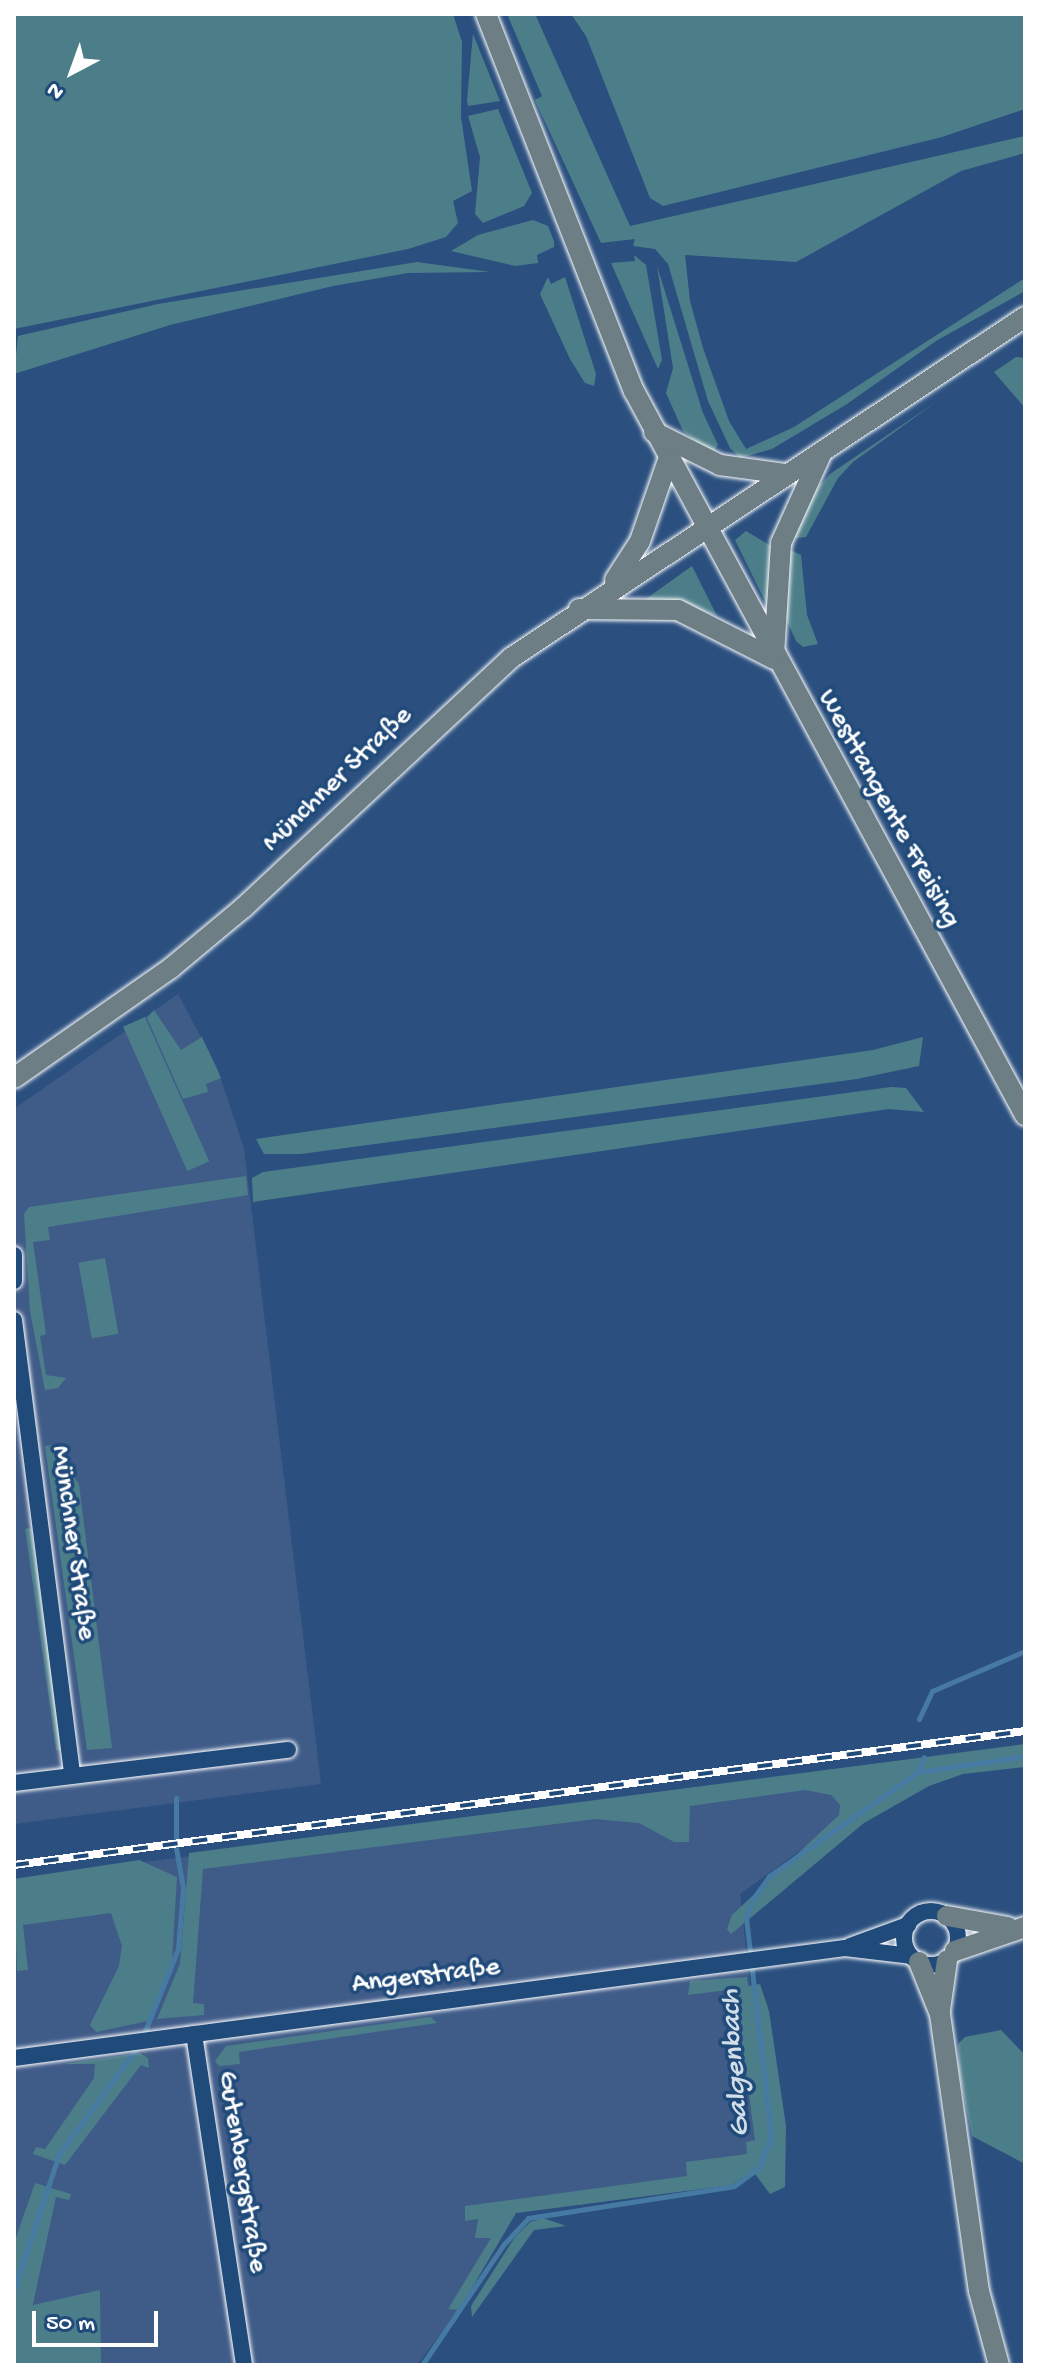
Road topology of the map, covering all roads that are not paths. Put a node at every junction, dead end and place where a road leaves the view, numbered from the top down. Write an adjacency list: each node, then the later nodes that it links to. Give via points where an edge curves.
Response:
1 (486, 14): 3 (main road, Westtangente Freising)
2 (1025, 317): 4 (main road, Münchner Straße)
3 (654, 432): 5 (main road, Westtangente Freising); 6 (main road, via 720,465)
4 (824, 449): 6 (main road, Münchner Straße); 10 (main road, via 781,543)
5 (668, 460): 7 (main road, Westtangente Freising); 8 (main road, via 640,541)
6 (786, 474): 7 (main road, Münchner Straße)
7 (705, 527): 8 (main road, Münchner Straße); 10 (main road, Westtangente Freising)
8 (611, 587): 9 (main road, Münchner Straße)
9 (579, 609): 10 (main road, via 678,610); 11 (main road, Münchner Straße, via 442,718 294,863 171,968)
10 (774, 659): 12 (main road, Westtangente Freising)
11 (14, 1078)
12 (1025, 1115)
13 (14, 1255): 14 (street)
14 (14, 1281)
15 (14, 1320): 17 (street, Münchner Straße)
16 (288, 1750): 17 (street)
17 (72, 1774): 18 (street)
18 (14, 1783)
19 (947, 1916): 20 (street, via 925,1912); 21 (main road, via 968,1924); 23 (street, via 958,1936)
20 (908, 1925): 22 (street, Angerstraße); 24 (street, via 905,1941)
21 (1020, 1927): 23 (main road)
22 (845, 1948): 24 (street, Angerstraße); 26 (street, Angerstraße)
23 (951, 1955): 24 (street); 25 (main road)
24 (915, 1959): 25 (main road)
25 (940, 2014): 29 (main road, via 979,2291)
26 (194, 2034): 27 (street, Angerstraße); 28 (street, Gutenbergstraße)
27 (14, 2058)
28 (244, 2365)
29 (999, 2365)

